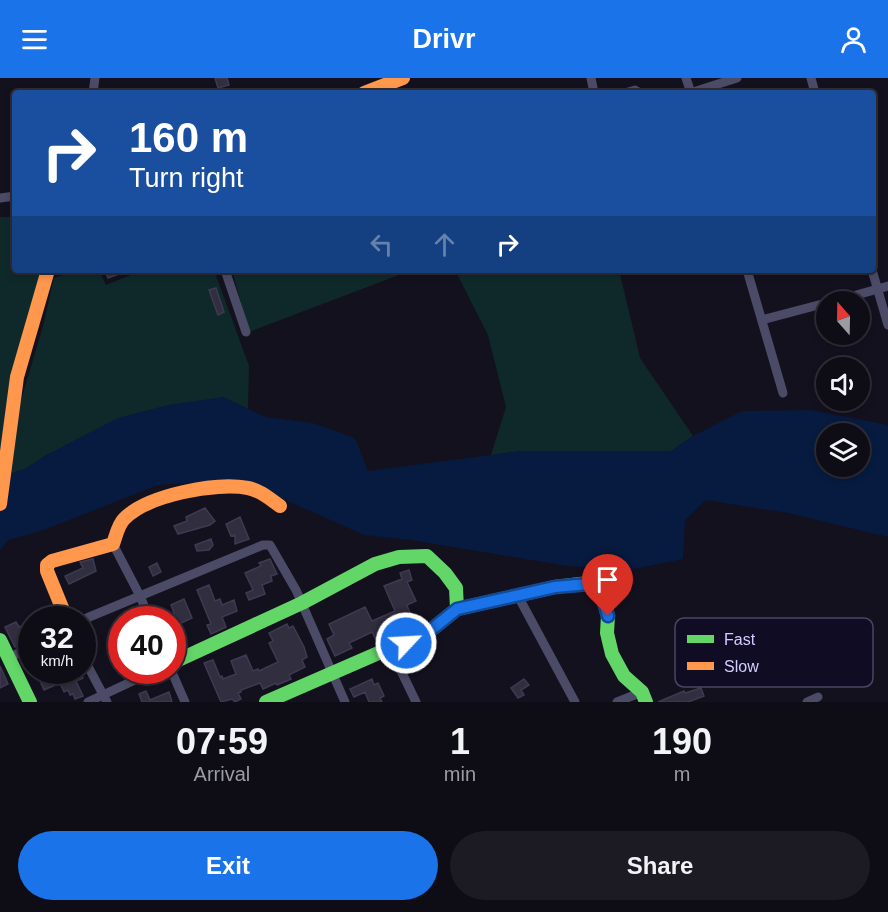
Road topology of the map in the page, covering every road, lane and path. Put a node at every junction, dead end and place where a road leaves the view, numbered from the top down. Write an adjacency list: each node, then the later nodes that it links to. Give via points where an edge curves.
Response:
1 (404, 78): 3 (street)
2 (736, 78): 4 (street)
3 (372, 90)
4 (700, 90)
5 (47, 273): 15 (street, via 17,377)
6 (226, 273): 13 (street)
7 (748, 273): 11 (street)
8 (874, 273): 9 (street)
9 (883, 288): 12 (street)
10 (816, 306): 11 (street)
11 (762, 320): 14 (street)
12 (888, 325)
13 (246, 332)
14 (783, 393)
15 (0, 504)
16 (280, 506): 17 (street, via 250,488 176,496 132,512 122,521)
17 (113, 544): 18 (street); 21 (street, via 47,565)
18 (140, 596): 20 (street, via 270,545); 22 (street); 24 (street)
19 (518, 596): 23 (street); 34 (street, via 588,584 602,595 612,654 624,676); 43 (street)
20 (302, 603): 23 (street, via 375,564 399,557 427,556 456,588); 28 (street); 30 (street)
21 (61, 606)
22 (144, 606)
23 (457, 609): 26 (street, via 421,638)
24 (96, 614)
25 (0, 640): 29 (street)
26 (390, 648): 30 (street); 42 (street)
27 (18, 653): 29 (street)
28 (186, 657)
29 (9, 658): 37 (street)
30 (332, 672): 40 (street); 41 (street)
31 (96, 681): 35 (street)
32 (130, 684): 35 (street)
33 (177, 684): 39 (street)
34 (644, 697): 44 (street)
35 (105, 698): 38 (street)
36 (818, 698): 45 (street)
37 (30, 702)
38 (88, 702)
39 (185, 702)
40 (266, 702)
41 (345, 702)
42 (416, 702)
43 (575, 702)
44 (617, 702)
45 (807, 702)

